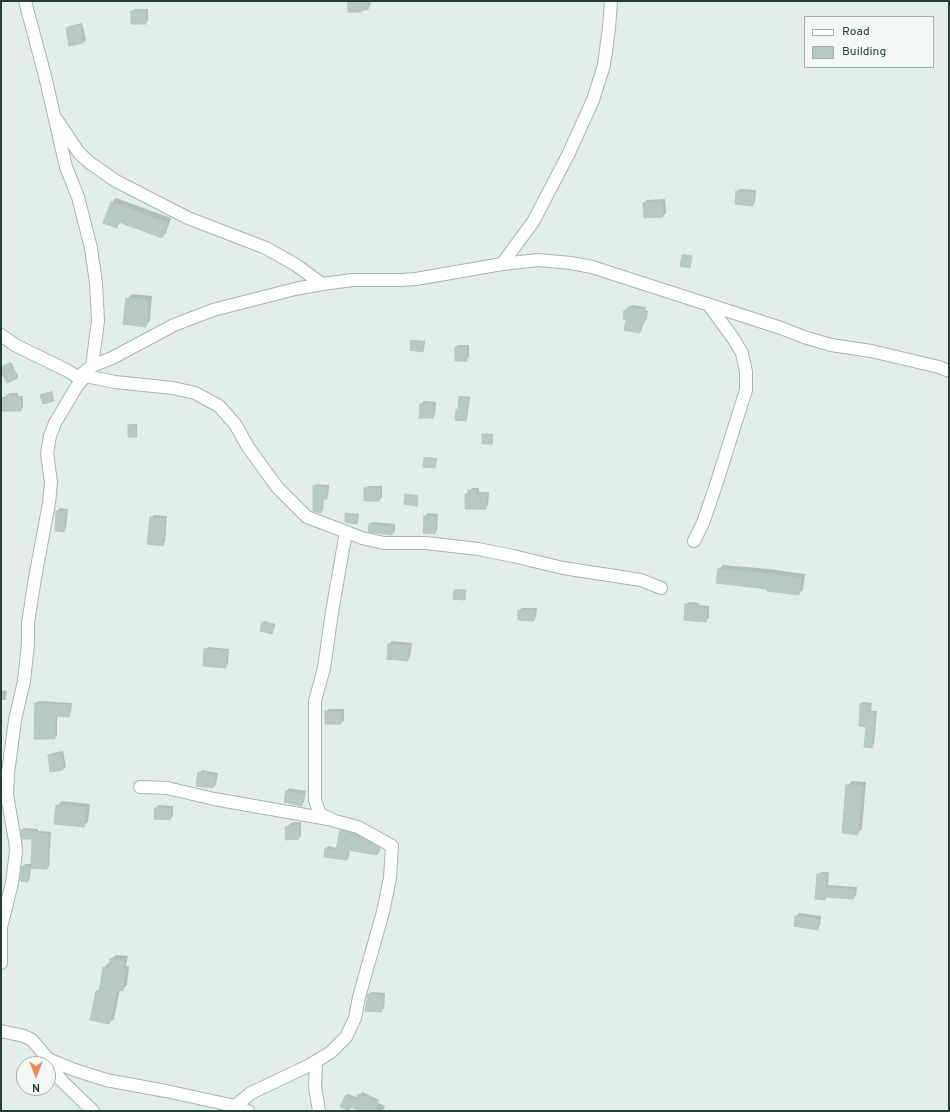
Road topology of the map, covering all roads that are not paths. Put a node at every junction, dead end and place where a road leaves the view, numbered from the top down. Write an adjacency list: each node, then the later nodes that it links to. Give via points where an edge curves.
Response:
1 (26, 1): 3 (street)
2 (611, 1): 4 (street, via 604,65 593,100 533,222)
3 (54, 116): 5 (street, via 79,153 116,181 188,218 266,248); 8 (street, via 66,167 78,197 91,248 98,321)
4 (502, 264): 5 (street, via 416,279 353,280); 6 (street, via 538,260 592,267)
5 (322, 284): 8 (street, via 213,310 174,325)
6 (708, 304): 9 (street, via 831,345 871,351); 12 (street, via 742,353 746,390 703,523)
7 (1, 335): 10 (street, via 15,345)
8 (92, 366): 10 (street)
9 (949, 371)
10 (82, 377): 11 (street, via 173,388 195,393 219,406 236,424 260,465 293,504 307,517); 16 (street, via 55,423 47,454 51,482 49,503 28,624 24,681 15,720 8,773 7,796 16,852 2,927)
11 (346, 532): 13 (street, via 384,543 426,543 478,549 562,568 641,580); 15 (street, via 324,668 315,701 315,800 320,814)
12 (694, 541)
13 (661, 588)
14 (140, 787): 15 (street, via 167,788)
15 (335, 821): 21 (street, via 358,827 392,846 390,878 355,1018 346,1038 332,1052)
16 (1, 963)
17 (1, 1021): 19 (street)
18 (1, 1031): 19 (street)
19 (17, 1034): 20 (street, via 32,1040)
20 (45, 1056)
21 (316, 1061): 24 (street, via 251,1093); 27 (street, via 315,1087)
22 (56, 1062): 24 (street, via 106,1080)
23 (56, 1073): 25 (street)
24 (235, 1106): 26 (street)
25 (92, 1111)
26 (248, 1111)
27 (320, 1111)

